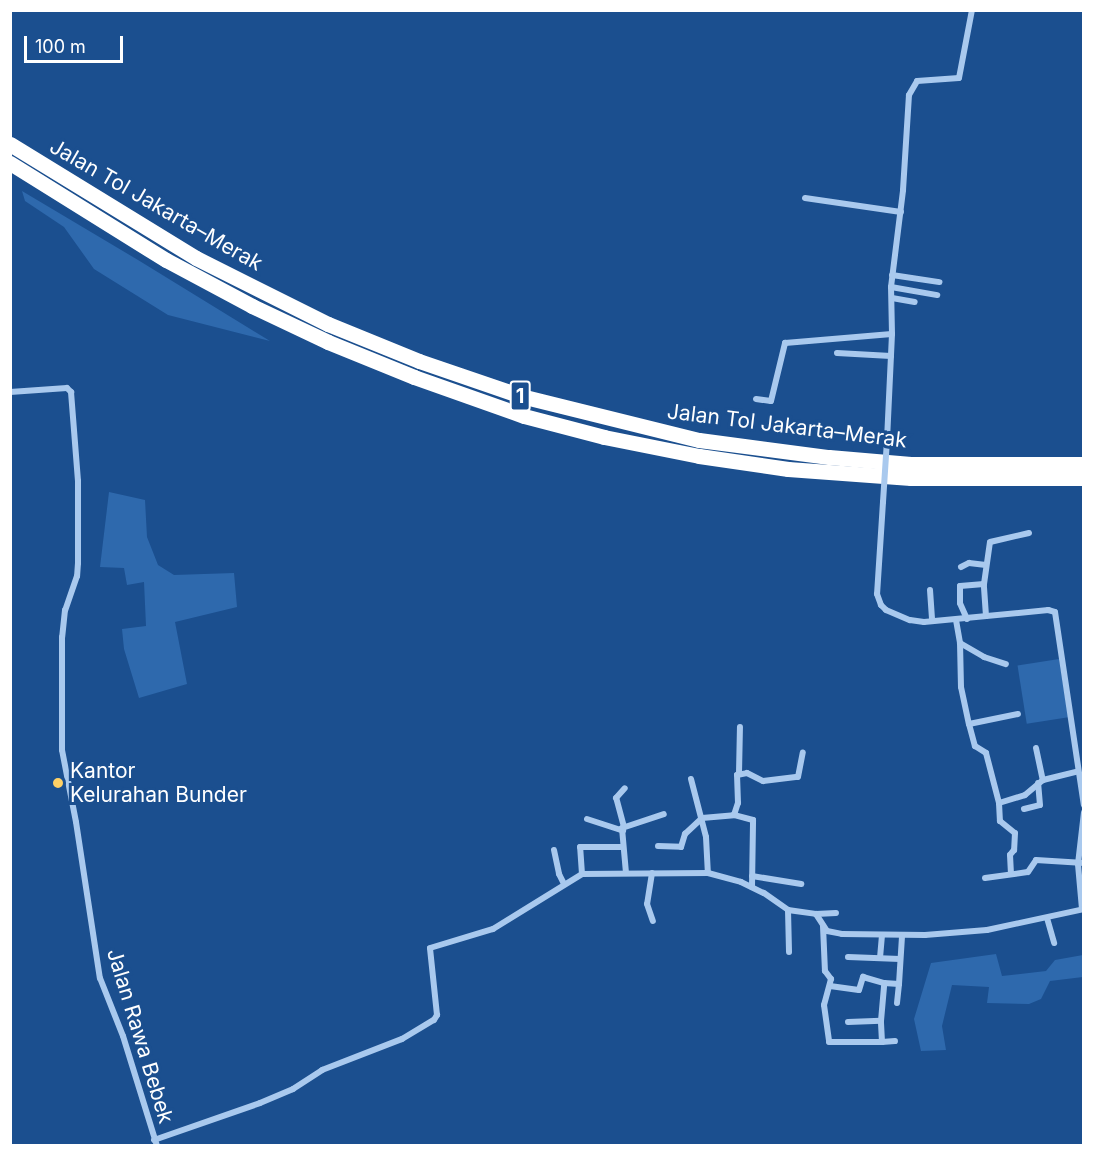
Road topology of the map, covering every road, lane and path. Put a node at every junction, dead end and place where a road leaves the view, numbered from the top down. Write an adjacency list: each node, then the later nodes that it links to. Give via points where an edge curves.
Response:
1 (972, 10): 5 (street, via 959,78 917,81 909,95)
2 (10, 144): 17 (highway, Jalan Tol Jakarta–Merak / 1, via 196,258 328,324 521,396 699,440 829,457 911,464)
3 (10, 163): 18 (highway, Jalan Tol Jakarta–Merak / 1, via 166,260 252,306 404,373 524,416 688,454 788,469 911,478)
4 (806, 198): 5 (street)
5 (901, 212): 6 (street)
6 (892, 275): 7 (street); 8 (street)
7 (939, 282)
8 (891, 287): 9 (street); 10 (street)
9 (937, 295)
10 (892, 298): 11 (street); 12 (street)
11 (915, 302)
12 (892, 334): 14 (street); 16 (street, via 785,343 771,401)
13 (837, 353): 14 (street)
14 (891, 356): 27 (street, bridge, via 879,599 886,610 899,616)
15 (10, 392): 85 (street, Jalan Rawa Bebek, via 67,388 71,392 78,481 78,570 63,626 62,750 100,978 123,1036)
16 (756, 399)
17 (1083, 464)
18 (1083, 478)
19 (1029, 533): 20 (street, via 992,540)
20 (986, 565): 21 (street, via 969,563); 22 (street)
21 (962, 567)
22 (984, 584): 24 (street); 25 (street, via 960,586 960,603)
23 (930, 590): 27 (street)
24 (986, 616): 25 (street); 35 (street, via 1055,612)
25 (967, 619): 26 (street)
26 (956, 620): 27 (street); 28 (street)
27 (932, 621)
28 (960, 643): 29 (street); 31 (street, via 961,687)
29 (1006, 664)
30 (1018, 714): 31 (street)
31 (969, 724): 40 (street, via 975,746 987,754)
32 (740, 727): 36 (street)
33 (1036, 748): 38 (street)
34 (803, 752): 36 (street, via 798,777 763,781)
35 (1078, 771): 38 (street); 41 (street)
36 (739, 773): 45 (street)
37 (691, 779): 46 (street)
38 (1041, 781): 40 (street, via 1025,795); 42 (street, via 1040,805)
39 (626, 788): 48 (street, via 616,798)
40 (999, 803): 57 (street, via 1000,821 1015,833)
41 (1083, 805)
42 (1024, 809)
43 (1083, 812): 52 (street)
44 (664, 814): 48 (street)
45 (734, 815): 46 (street); 58 (street, via 753,820)
46 (702, 818): 49 (street, via 685,834 681,847); 55 (street)
47 (587, 819): 48 (street)
48 (623, 829): 50 (street)
49 (658, 846)
50 (622, 848): 53 (street); 56 (street, via 580,848)
51 (554, 850): 60 (street)
52 (1081, 864): 57 (street, via 1034,860 1030,871); 63 (street)
53 (626, 873): 54 (street); 56 (street)
54 (652, 873): 55 (street); 68 (street, via 648,905)
55 (708, 873): 62 (street)
56 (582, 874): 60 (street)
57 (1011, 874): 59 (street)
58 (752, 876): 61 (street); 62 (street)
59 (985, 878)
60 (564, 884): 85 (street, via 493,929 430,948 437,1015 434,1020 402,1039 322,1070 293,1089)
61 (801, 884)
62 (752, 887): 64 (street)
63 (1083, 909): 67 (street)
64 (788, 910): 66 (street); 73 (street)
65 (836, 913): 66 (street)
66 (816, 914): 69 (street)
67 (1047, 918): 71 (street, via 987,930); 72 (street)
68 (653, 921)
69 (823, 926): 70 (street, via 835,934); 79 (street, via 825,971 831,979)
70 (882, 935): 71 (street); 75 (street)
71 (902, 936): 76 (street)
72 (1054, 943)
73 (789, 952)
74 (848, 957): 75 (street)
75 (880, 958): 76 (street)
76 (900, 959): 78 (street)
77 (884, 983): 78 (street); 79 (street, via 863,977 859,990); 81 (street)
78 (898, 984): 80 (street)
79 (830, 986): 84 (street, via 824,1005 829,1042)
80 (897, 1002)
81 (881, 1021): 82 (street); 84 (street)
82 (848, 1022)
83 (895, 1041): 84 (street)
84 (882, 1042)
85 (156, 1143)

